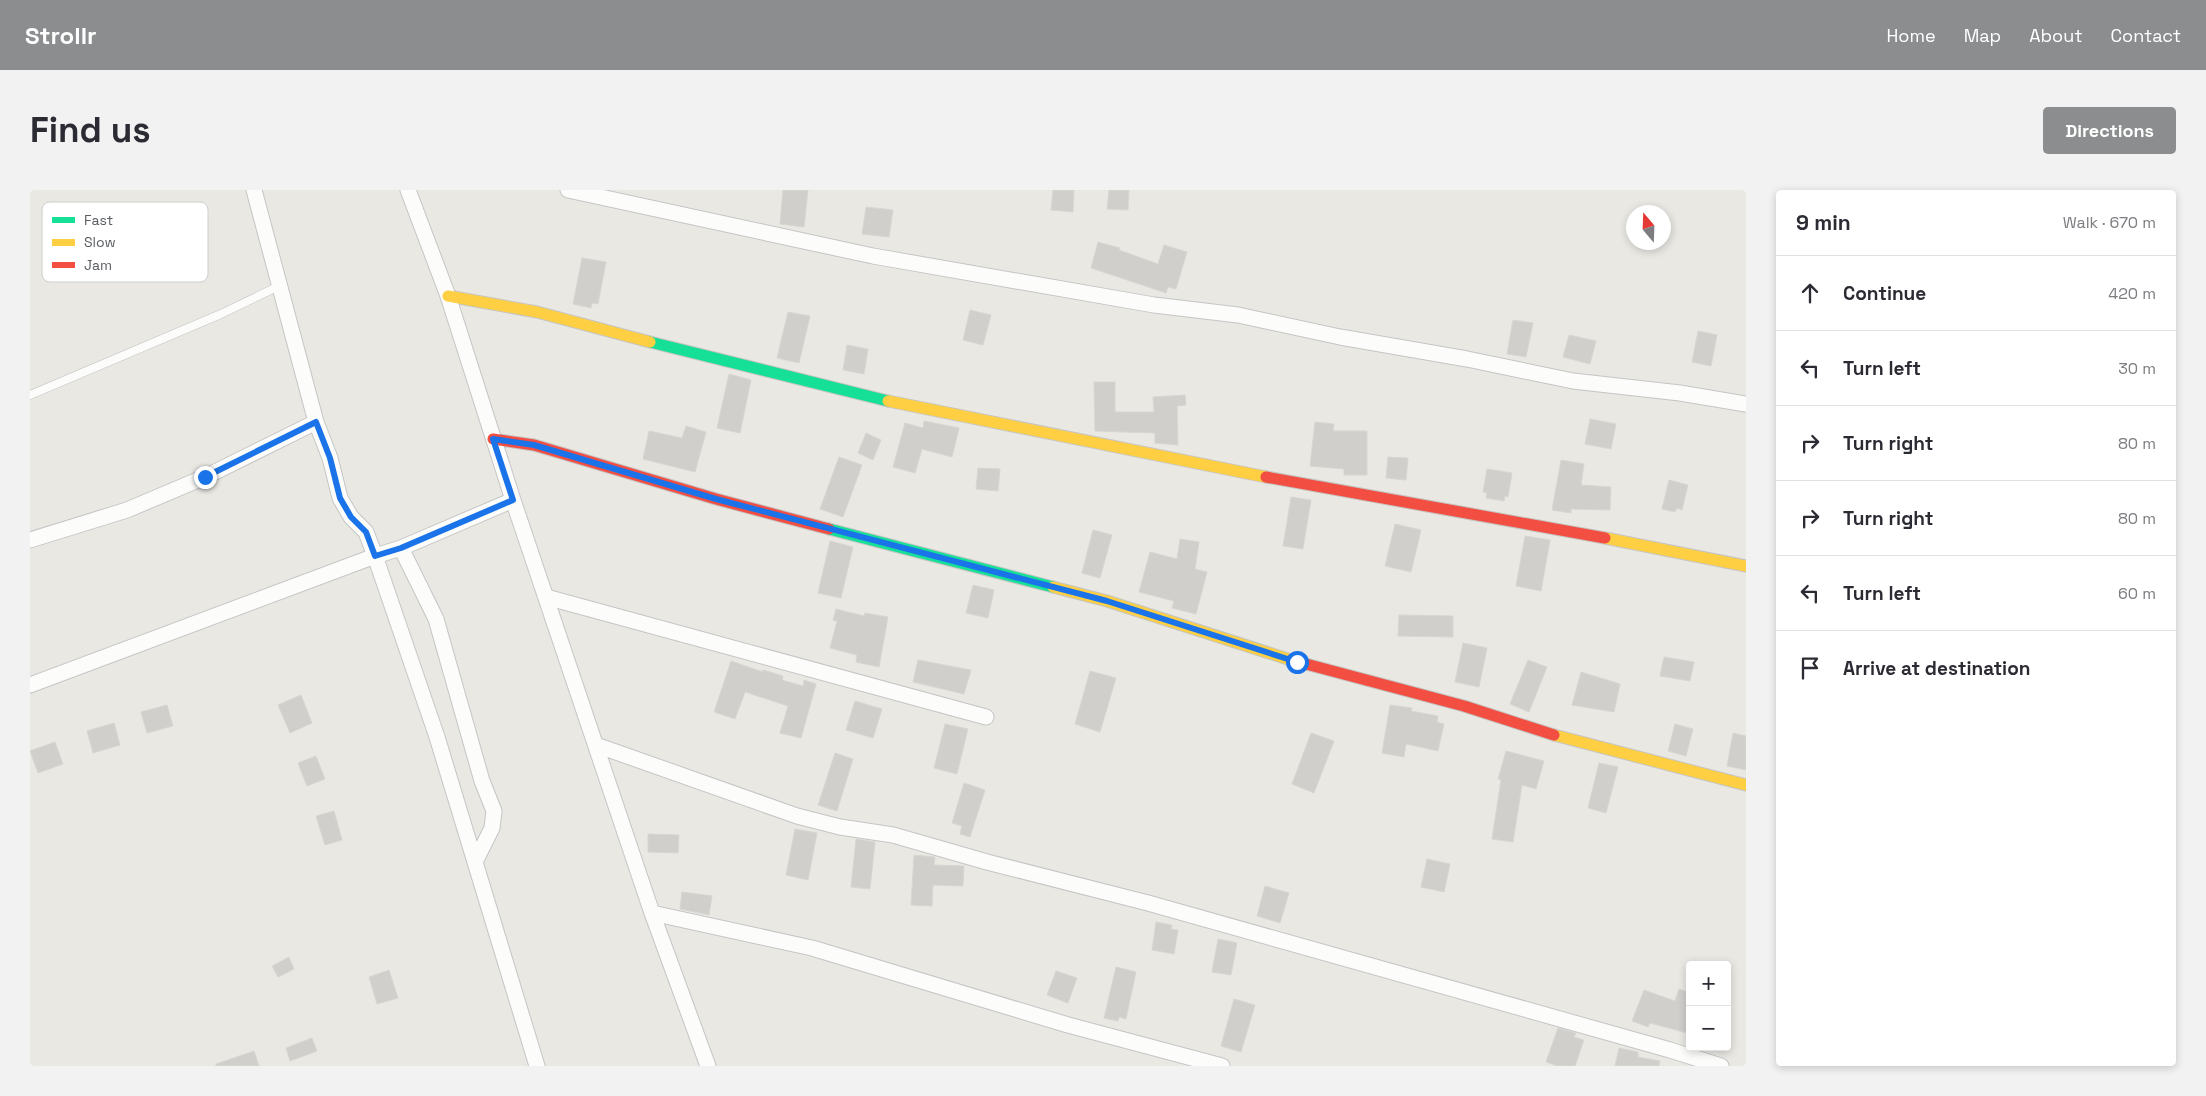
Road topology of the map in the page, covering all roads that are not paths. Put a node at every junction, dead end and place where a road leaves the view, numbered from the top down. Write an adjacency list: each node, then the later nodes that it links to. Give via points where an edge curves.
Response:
1 (254, 190): 4 (street)
2 (408, 190): 5 (street)
3 (568, 190): 7 (street, via 892,260 1154,305 1238,315 1573,381)
4 (281, 285): 6 (lane); 8 (street)
5 (448, 296): 9 (street); 14 (street, via 537,312 912,407)
6 (30, 395)
7 (1746, 404)
8 (316, 422): 11 (street, via 205,477 127,510); 13 (street, via 330,458 340,498 351,517 366,532)
9 (493, 439): 10 (street); 19 (street, via 534,445 716,499 1107,601 1297,662 1464,706 1621,754)
10 (513, 500): 12 (street); 15 (street)
11 (30, 540)
12 (401, 548): 13 (street); 20 (street, via 436,619 482,781 494,811 492,828)
13 (375, 556): 16 (street); 20 (street)
14 (1746, 566)
15 (546, 597): 17 (street); 18 (street)
16 (30, 685)
17 (986, 717)
18 (596, 745): 21 (street); 25 (street, via 797,816 892,835 1148,903)
19 (1746, 785)
20 (475, 862): 22 (street)
21 (652, 913): 23 (street); 24 (street, via 812,948 1068,1025)
22 (537, 1066)
23 (708, 1066)
24 (1222, 1066)
25 (1721, 1066)

